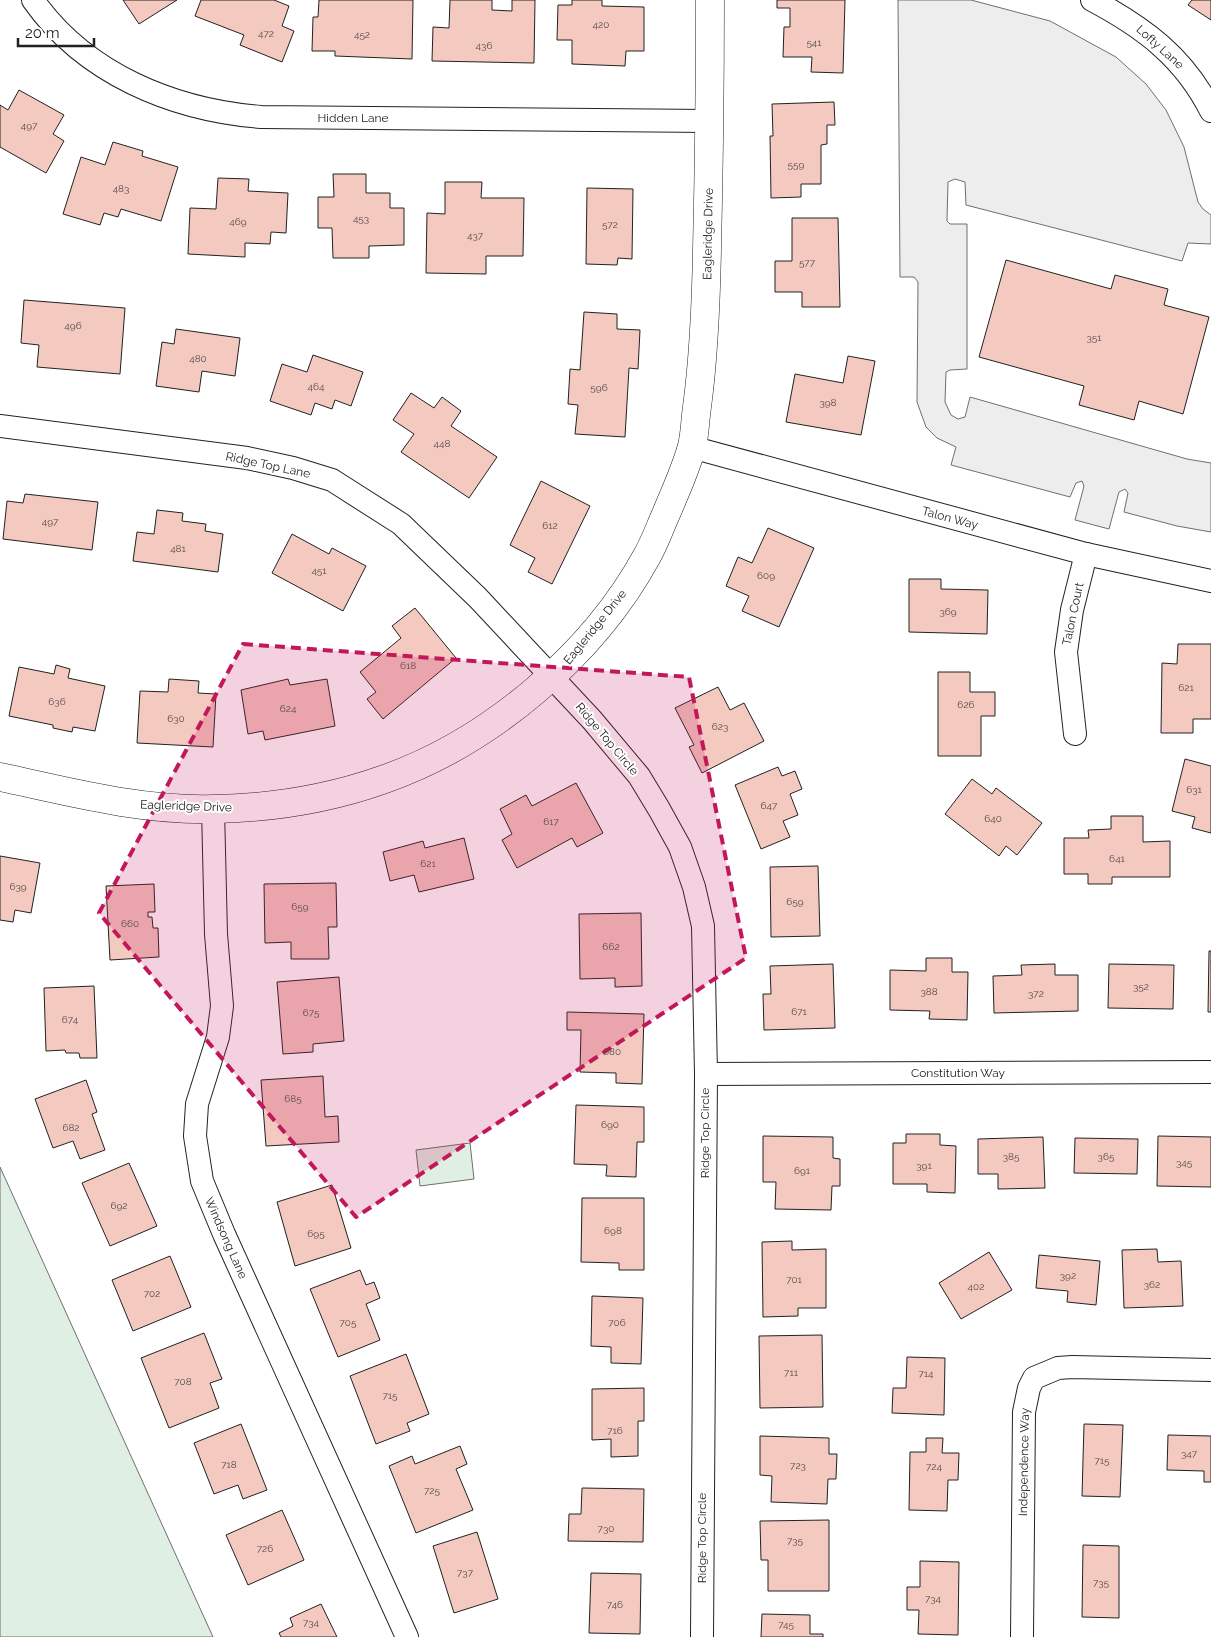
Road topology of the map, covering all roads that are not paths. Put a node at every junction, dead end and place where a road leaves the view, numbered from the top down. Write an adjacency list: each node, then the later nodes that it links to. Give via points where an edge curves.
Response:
1 (33, 0): 5 (street, Hidden Lane, via 60,32 110,71 172,101 229,115)
2 (710, 0): 5 (main road, Eagleridge Drive)
3 (1092, 0): 4 (street, Lofty Lane, via 1130,20 1165,50 1187,71)
4 (1211, 110)
5 (710, 121): 7 (main road, Eagleridge Drive, via 706,315)
6 (0, 426): 10 (street, Ridge Top Lane, via 247,458 332,480 418,538)
7 (692, 447): 8 (street, Talon Way); 10 (main road, Eagleridge Drive, via 648,555 616,604 573,657)
8 (1086, 554): 9 (street, Talon Way); 11 (street, Talon Court, via 1072,610 1066,652)
9 (1211, 581)
10 (552, 675): 13 (main road, Eagleridge Drive, via 481,730 433,758 383,780 327,796 273,805); 15 (street, Ridge Top Circle, via 639,776 680,847 703,926)
11 (1075, 734)
12 (0, 777): 13 (main road, Eagleridge Drive, via 119,802)
13 (213, 809): 17 (street, Windsong Lane, via 215,924 222,1006 218,1037 197,1104 195,1136 201,1174 209,1201)
14 (1211, 1072): 15 (street, Constitution Way)
15 (706, 1074): 18 (street, Ridge Top Circle)
16 (1211, 1370): 19 (street, Independence Way, via 1072,1367 1058,1368 1034,1378 1024,1412)
17 (407, 1637)
18 (702, 1637)
19 (1022, 1637)

